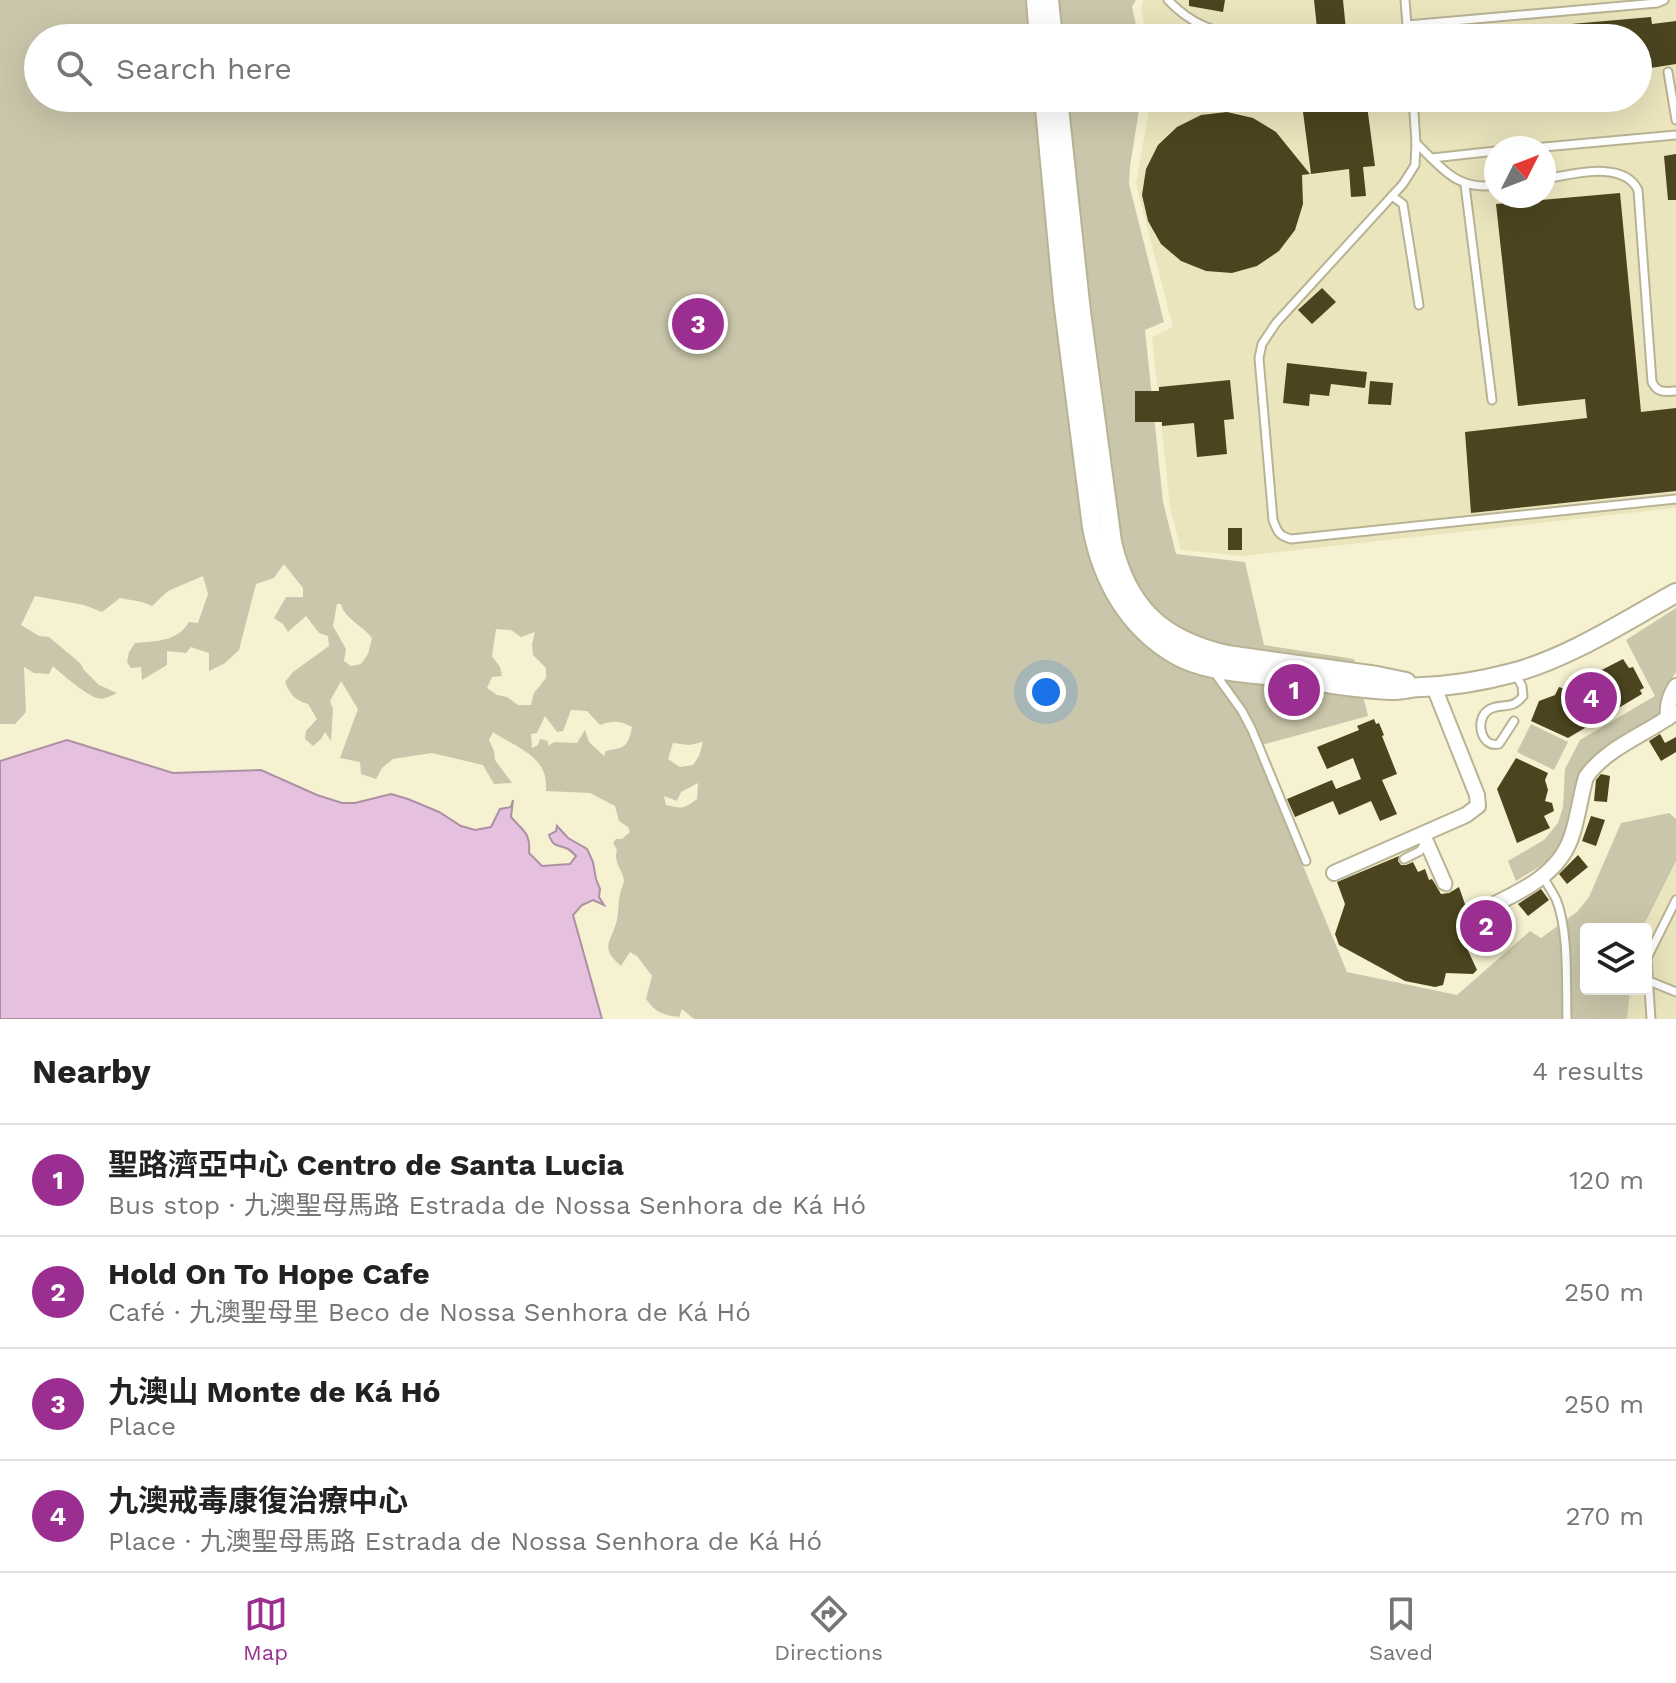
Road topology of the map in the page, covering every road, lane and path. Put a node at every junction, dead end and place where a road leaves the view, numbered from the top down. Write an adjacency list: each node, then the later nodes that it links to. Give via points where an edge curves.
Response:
1 (1036, 0): 6 (street)
2 (1049, 0): 7 (street)
3 (1168, 0): 8 (lane)
4 (1405, 0): 9 (lane)
5 (1664, 0): 10 (lane)
6 (1038, 24)
7 (1052, 24)
8 (1197, 24)
9 (1407, 24)
10 (1418, 24)
11 (1668, 72): 15 (lane)
12 (1045, 112): 31 (street, via 1063,300 1097,552 1111,588 1132,619 1179,657)
13 (1060, 112): 30 (street, via 1117,565 1153,621)
14 (1414, 112): 17 (lane)
15 (1676, 120)
16 (1676, 135): 18 (lane)
17 (1416, 143): 20 (lane); 24 (lane, via 1415,165)
18 (1556, 146)
19 (1484, 152): 20 (lane)
20 (1432, 158): 22 (lane)
21 (1556, 177): 26 (lane, via 1614,172 1635,183 1652,382 1661,391)
22 (1465, 185): 23 (lane); 27 (lane)
23 (1484, 187)
24 (1392, 196): 25 (lane, via 1403,204); 28 (lane, via 1262,344 1259,358 1277,532 1291,539)
25 (1419, 305)
26 (1676, 391)
27 (1492, 400)
28 (1676, 499)
29 (1676, 593): 32 (street, via 1577,647)
30 (1190, 644): 31 (street); 34 (street, via 1227,655)
31 (1210, 667): 34 (street, via 1377,689); 39 (lane, via 1252,730)
32 (1515, 673): 34 (street); 36 (lane, via 1523,696 1482,717 1486,742 1499,744)
33 (1676, 686): 35 (street, via 1667,707)
34 (1426, 687): 37 (street, via 1478,806)
35 (1672, 715): 41 (street, via 1592,769 1566,852)
36 (1514, 721)
37 (1424, 843): 37 (lane, via 1448,883 1447,887 1442,885); 38 (lane); 40 (street)
38 (1404, 859)
39 (1306, 861)
40 (1334, 873)
41 (1543, 877): 43 (street); 48 (lane, via 1562,924)
42 (1676, 900): 44 (lane)
43 (1470, 916)
44 (1652, 948)
45 (1652, 982): 46 (lane)
46 (1676, 992)
47 (1650, 995): 49 (lane)
48 (1567, 1019)
49 (1651, 1019)

